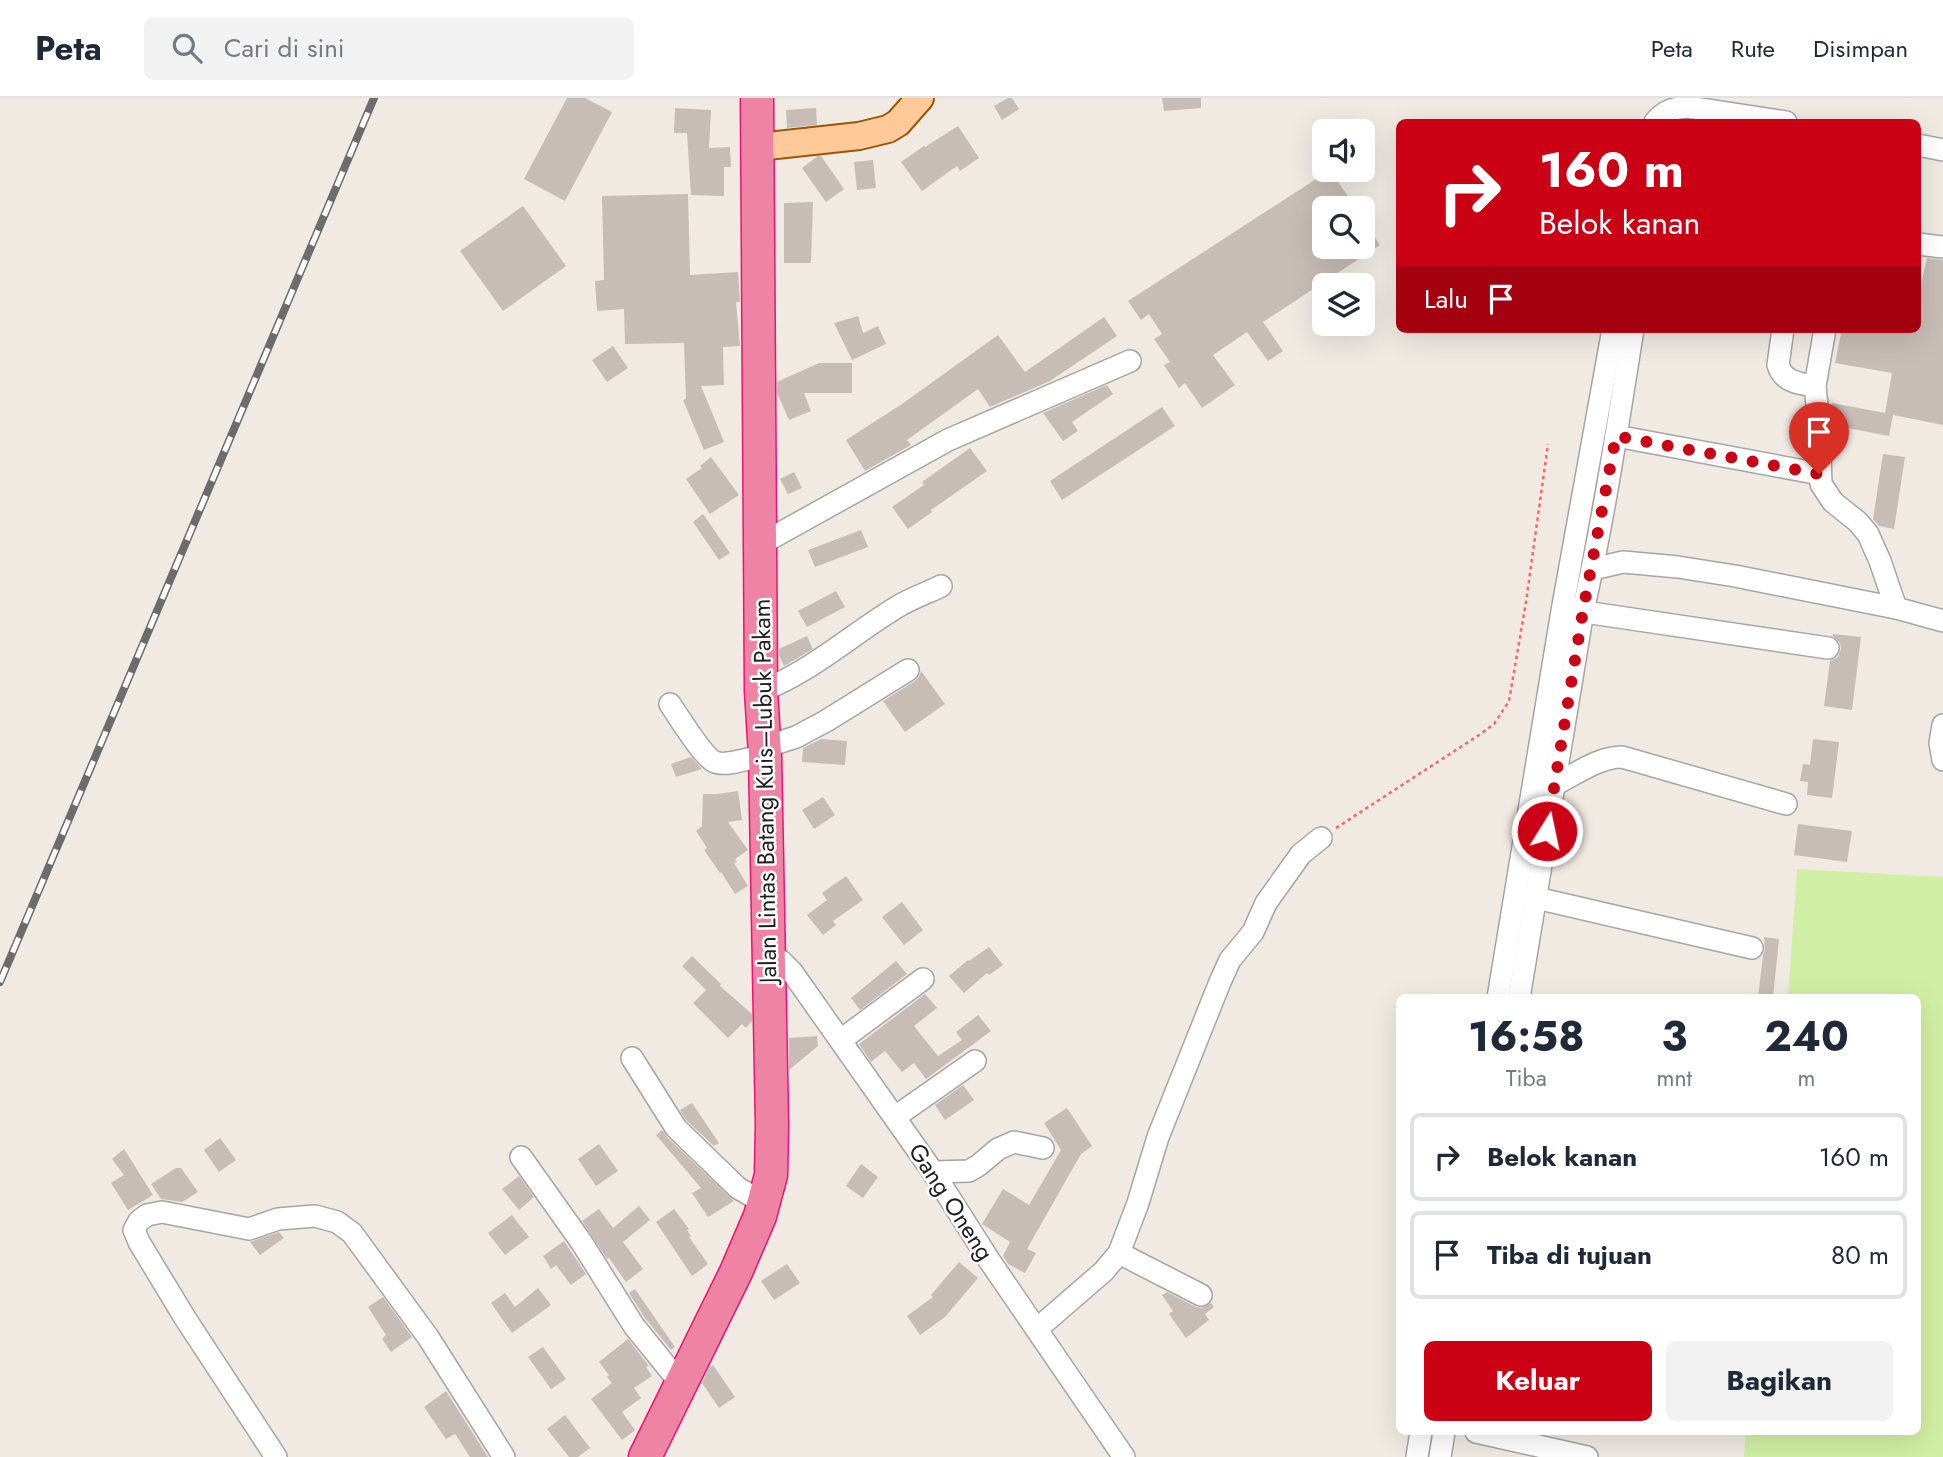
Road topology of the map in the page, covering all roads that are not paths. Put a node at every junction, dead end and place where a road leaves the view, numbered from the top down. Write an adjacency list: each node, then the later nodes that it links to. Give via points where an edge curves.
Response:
1 (757, 98): 7 (highway, Jalan Lintas Batang Kuis–Lubuk Pakam)
2 (920, 98): 7 (main road, via 888,129)
3 (1701, 103): 4 (street, via 1675,108); 5 (street)
4 (1658, 119)
5 (1759, 119)
6 (1921, 146): 8 (street)
7 (758, 147): 19 (highway, Jalan Lintas Batang Kuis–Lubuk Pakam)
8 (1943, 150)
9 (1921, 244): 10 (street)
10 (1943, 247)
11 (1613, 333): 23 (street)
12 (1632, 333): 17 (street)
13 (1782, 333): 16 (street, via 1778,369 1789,380)
14 (1824, 333): 16 (street)
15 (1130, 361): 19 (street, via 948,440)
16 (1815, 386): 18 (street)
17 (1616, 436): 18 (street); 20 (street)
18 (1819, 474): 22 (street, via 1825,492 1868,534)
19 (760, 545): 27 (highway, Jalan Lintas Batang Kuis–Lubuk Pakam)
20 (1593, 569): 22 (street, via 1623,562 1678,568); 23 (street)
21 (941, 586): 27 (street, via 898,606 823,658)
22 (1896, 608): 24 (street)
23 (1573, 611): 25 (street); 32 (street); 35 (street)
24 (1943, 621)
25 (1828, 648)
26 (908, 670): 30 (street, via 826,721)
27 (761, 691): 30 (highway, Jalan Lintas Batang Kuis–Lubuk Pakam)
28 (670, 704): 30 (street, via 714,762 724,764)
29 (1943, 725): 31 (street)
30 (765, 751): 38 (highway, Jalan Lintas Batang Kuis–Lubuk Pakam)
31 (1943, 760)
32 (1555, 785): 33 (street, via 1601,761 1622,757); 36 (street)
33 (1786, 804)
34 (1321, 838): 50 (street, via 1301,854 1266,903 1253,932 1230,960 1158,1137)
35 (1514, 892): 36 (street); 40 (street)
36 (1535, 898): 37 (street); 41 (street)
37 (1752, 948)
38 (769, 956): 42 (street, Gang Oneng, via 792,972); 49 (highway, Jalan Lintas Batang Kuis–Lubuk Pakam, via 771,1175)
39 (923, 979): 42 (street)
40 (1499, 994)
41 (1520, 994)
42 (841, 1040): 45 (street, Gang Oneng)
43 (632, 1058): 49 (street, via 676,1128 738,1188)
44 (975, 1061): 45 (street)
45 (895, 1117): 48 (street, Gang Oneng)
46 (1043, 1148): 48 (street, via 1014,1142 969,1171)
47 (521, 1157): 53 (street, via 634,1326)
48 (933, 1172): 52 (street, Gang Oneng)
49 (764, 1203): 53 (highway, Jalan Lintas Batang Kuis–Lubuk Pakam)
50 (1119, 1253): 51 (street); 52 (street)
51 (1201, 1296)
52 (1037, 1329): 60 (street, Gang Oneng)
53 (681, 1384): 59 (highway, Jalan Lintas Batang Kuis–Lubuk Pakam)
54 (1421, 1435): 61 (street)
55 (1444, 1435): 62 (street)
56 (1489, 1435): 63 (street)
57 (276, 1457): 58 (street, via 139,1242 134,1230 147,1214 162,1212 248,1229 278,1219 315,1216 337,1222 352,1233 428,1337)
58 (504, 1457)
59 (645, 1457)
60 (1124, 1457)
61 (1417, 1457)
62 (1440, 1457)
63 (1587, 1457)

